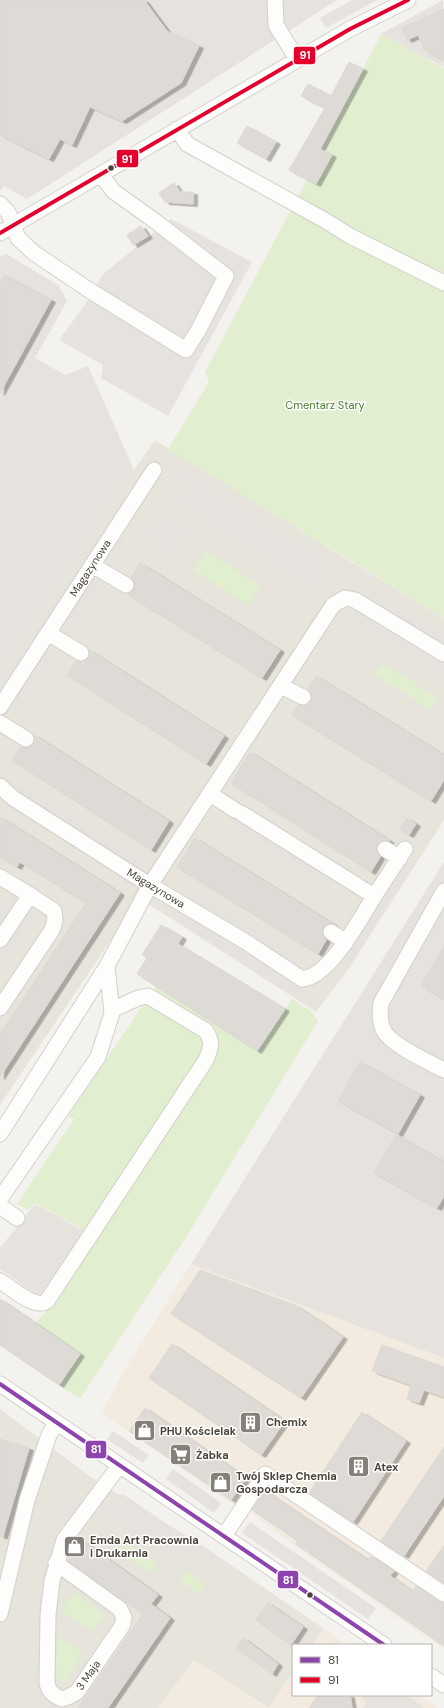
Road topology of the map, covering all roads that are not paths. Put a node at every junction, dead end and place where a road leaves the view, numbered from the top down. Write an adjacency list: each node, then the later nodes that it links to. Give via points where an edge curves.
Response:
1 (275, 0): 3 (street, via 276,25)
2 (408, 0): 3 (street)
3 (297, 59): 4 (street)
4 (177, 129): 5 (street); 8 (street, via 186,144 350,236)
5 (100, 174): 7 (street); 7 (street, via 113,191 226,276 186,350 89,290 34,253)
6 (0, 204): 7 (street, via 8,212)
7 (6, 230)
8 (444, 283)
9 (154, 470): 10 (street, Magazynowa)
10 (92, 565): 11 (street); 12 (street, Magazynowa)
11 (126, 585)
12 (48, 633): 13 (street); 17 (street, Magazynowa)
13 (81, 653)
14 (444, 654): 15 (street, via 355,600 345,598 333,605)
15 (280, 686): 16 (street); 21 (street)
16 (303, 698)
17 (0, 707)
18 (0, 723): 19 (street)
19 (26, 739)
20 (0, 786): 24 (street, Magazynowa, via 13,798)
21 (210, 794): 24 (street); 27 (street)
22 (385, 849): 27 (street, via 403,853)
23 (0, 877): 26 (street)
24 (150, 885): 30 (street, Magazynowa, via 246,942 298,977 308,978 315,974); 31 (street)
25 (444, 890): 34 (street, via 381,1003 380,1020 384,1032 396,1043)
26 (30, 895): 29 (street); 32 (street, via 54,911 55,920 52,930)
27 (374, 896): 30 (street)
28 (331, 932): 30 (street)
29 (0, 940)
30 (346, 942)
31 (107, 966): 33 (street); 35 (street)
32 (0, 1008)
33 (112, 1010): 36 (street, via 98,1057); 39 (street, via 148,996 206,1031 211,1039 211,1046 206,1060 47,1301 36,1304)
34 (444, 1070)
35 (0, 1134)
36 (0, 1199)
37 (0, 1206): 38 (street)
38 (17, 1218)
39 (0, 1282)
40 (0, 1384): 41 (street)
41 (56, 1423): 42 (street); 46 (street, via 49,1435 27,1500)
42 (119, 1466): 43 (street); 44 (street, 3 Maja, via 65,1536)
43 (224, 1536): 45 (street, via 265,1474); 47 (street)
44 (56, 1564): 44 (street, 3 Maja, via 48,1615 47,1682 52,1693 62,1698 77,1692 122,1626 124,1618 118,1607)
45 (444, 1594)
46 (0, 1614)
47 (383, 1644)
48 (432, 1677): 49 (street)
49 (444, 1685)

